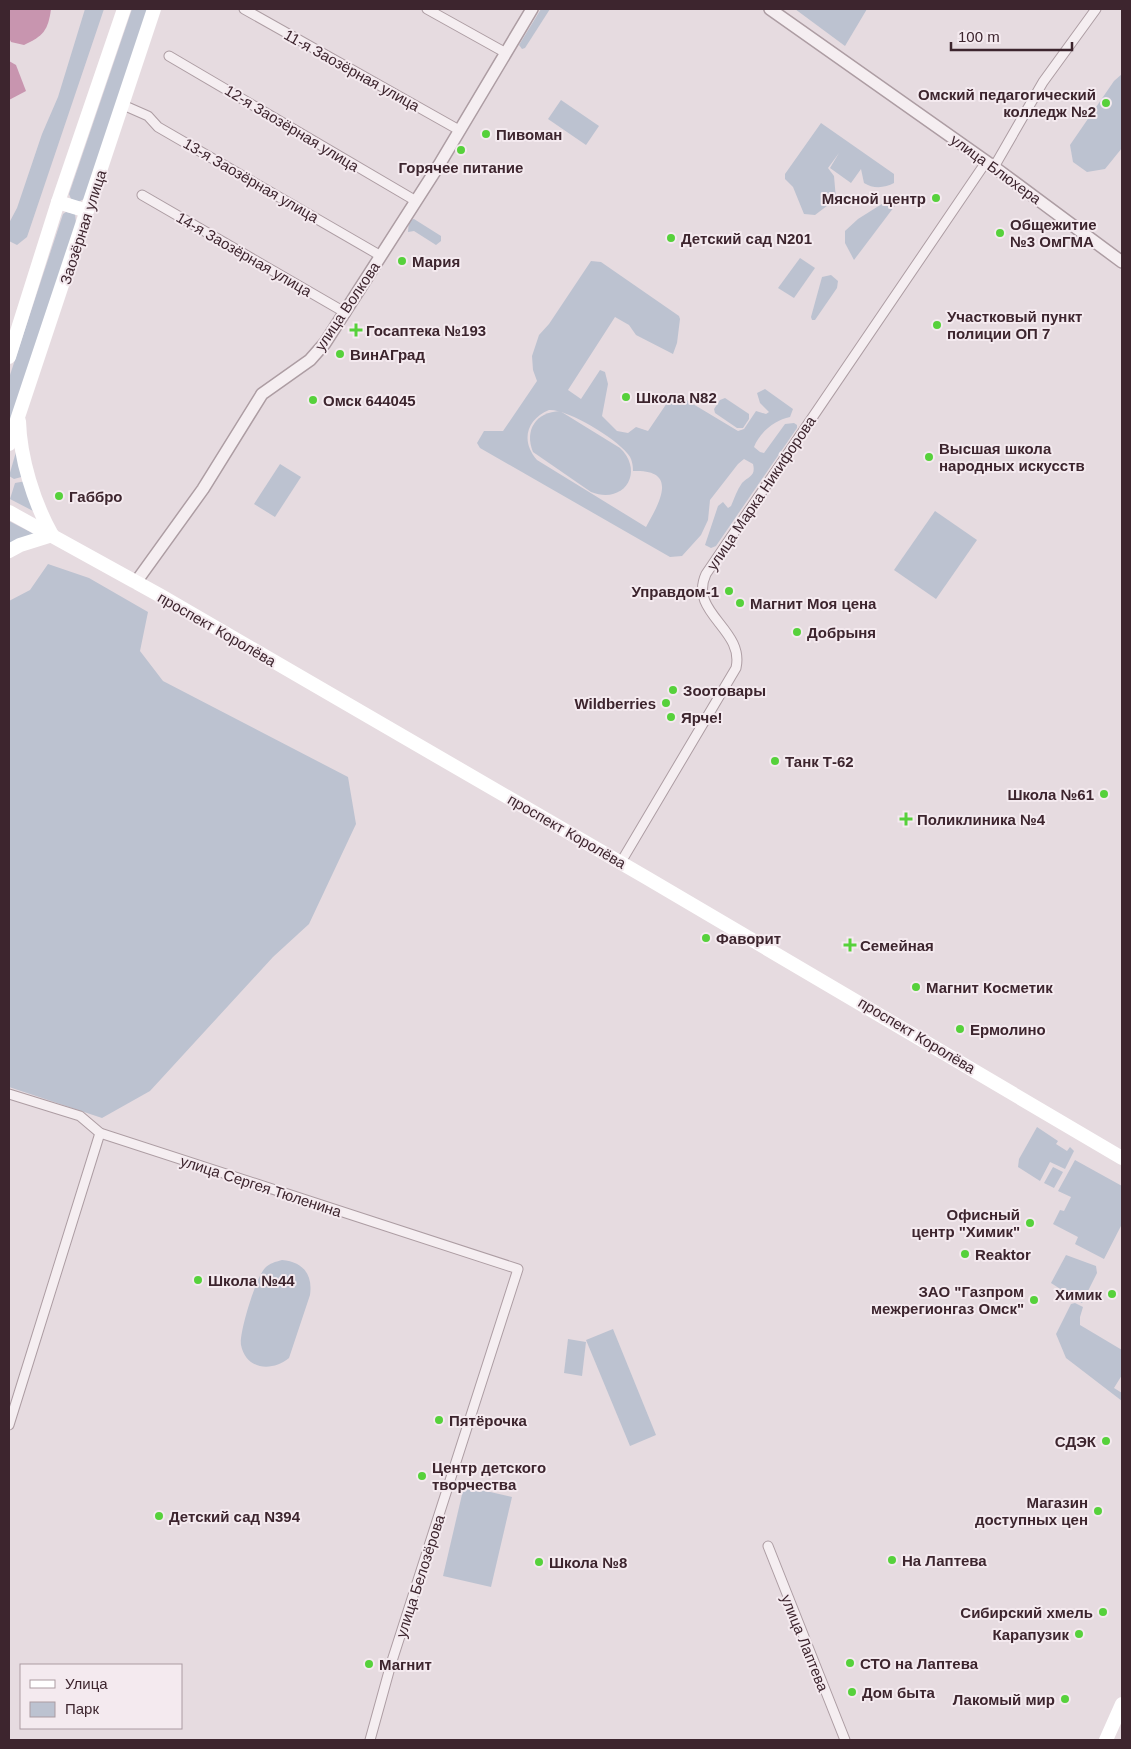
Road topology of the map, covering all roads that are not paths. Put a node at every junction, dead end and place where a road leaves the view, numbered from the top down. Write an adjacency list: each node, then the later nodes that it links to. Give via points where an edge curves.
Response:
1 (124, 9): 15 (main road, Заозёрная улица)
2 (154, 9): 10 (main road, Заозёрная улица)
3 (244, 9): 11 (street, 11-я Заозёрная улица)
4 (427, 9): 8 (street)
5 (532, 9): 8 (street, улица Волкова)
6 (770, 9): 12 (street, улица Блюхера)
7 (1096, 9): 12 (street, улица Марка Никифорова, via 1043,82)
8 (506, 53): 11 (street, улица Волкова)
9 (169, 56): 14 (street, 12-я Заозёрная улица)
10 (123, 105): 16 (main road, Заозёрная улица); 17 (street, 13-я Заозёрная улица, via 148,116 158,127)
11 (459, 130): 14 (street, улица Волкова)
12 (990, 165): 18 (street, улица Блюхера); 27 (street, улица Марка Никифорова, via 706,574 702,585 705,603 731,636 737,657 736,668)
13 (142, 195): 19 (street, 14-я Заозёрная улица)
14 (416, 201): 17 (street, улица Волкова)
15 (58, 202): 16 (main road); 20 (main road, Заозёрная улица)
16 (87, 211): 21 (main road, Заозёрная улица)
17 (381, 256): 19 (street, улица Волкова)
18 (1122, 262)
19 (346, 313): 26 (street, улица Волкова, via 318,352 272,385 253,405 203,489)
20 (9, 356)
21 (19, 412): 22 (main road, Заозёрная улица); 24 (main road, via 21,441 30,477 43,520)
22 (9, 444)
23 (9, 512): 24 (main road, проспект Королёва)
24 (52, 535): 25 (main road); 26 (main road, проспект Королёва)
25 (9, 551)
26 (136, 582): 27 (main road, проспект Королёва)
27 (621, 862): 30 (main road, проспект Королёва)
28 (9, 1094): 29 (street, улица Сергея Тюленина, via 80,1116)
29 (100, 1133): 31 (street, улица Сергея Тюленина); 32 (street)
30 (1122, 1158)
31 (518, 1268): 35 (street, улица Белозёрова)
32 (9, 1425)
33 (768, 1546): 36 (street, улица Лаптева)
34 (1122, 1704): 37 (main road)
35 (370, 1740)
36 (844, 1740)
37 (1106, 1740)

